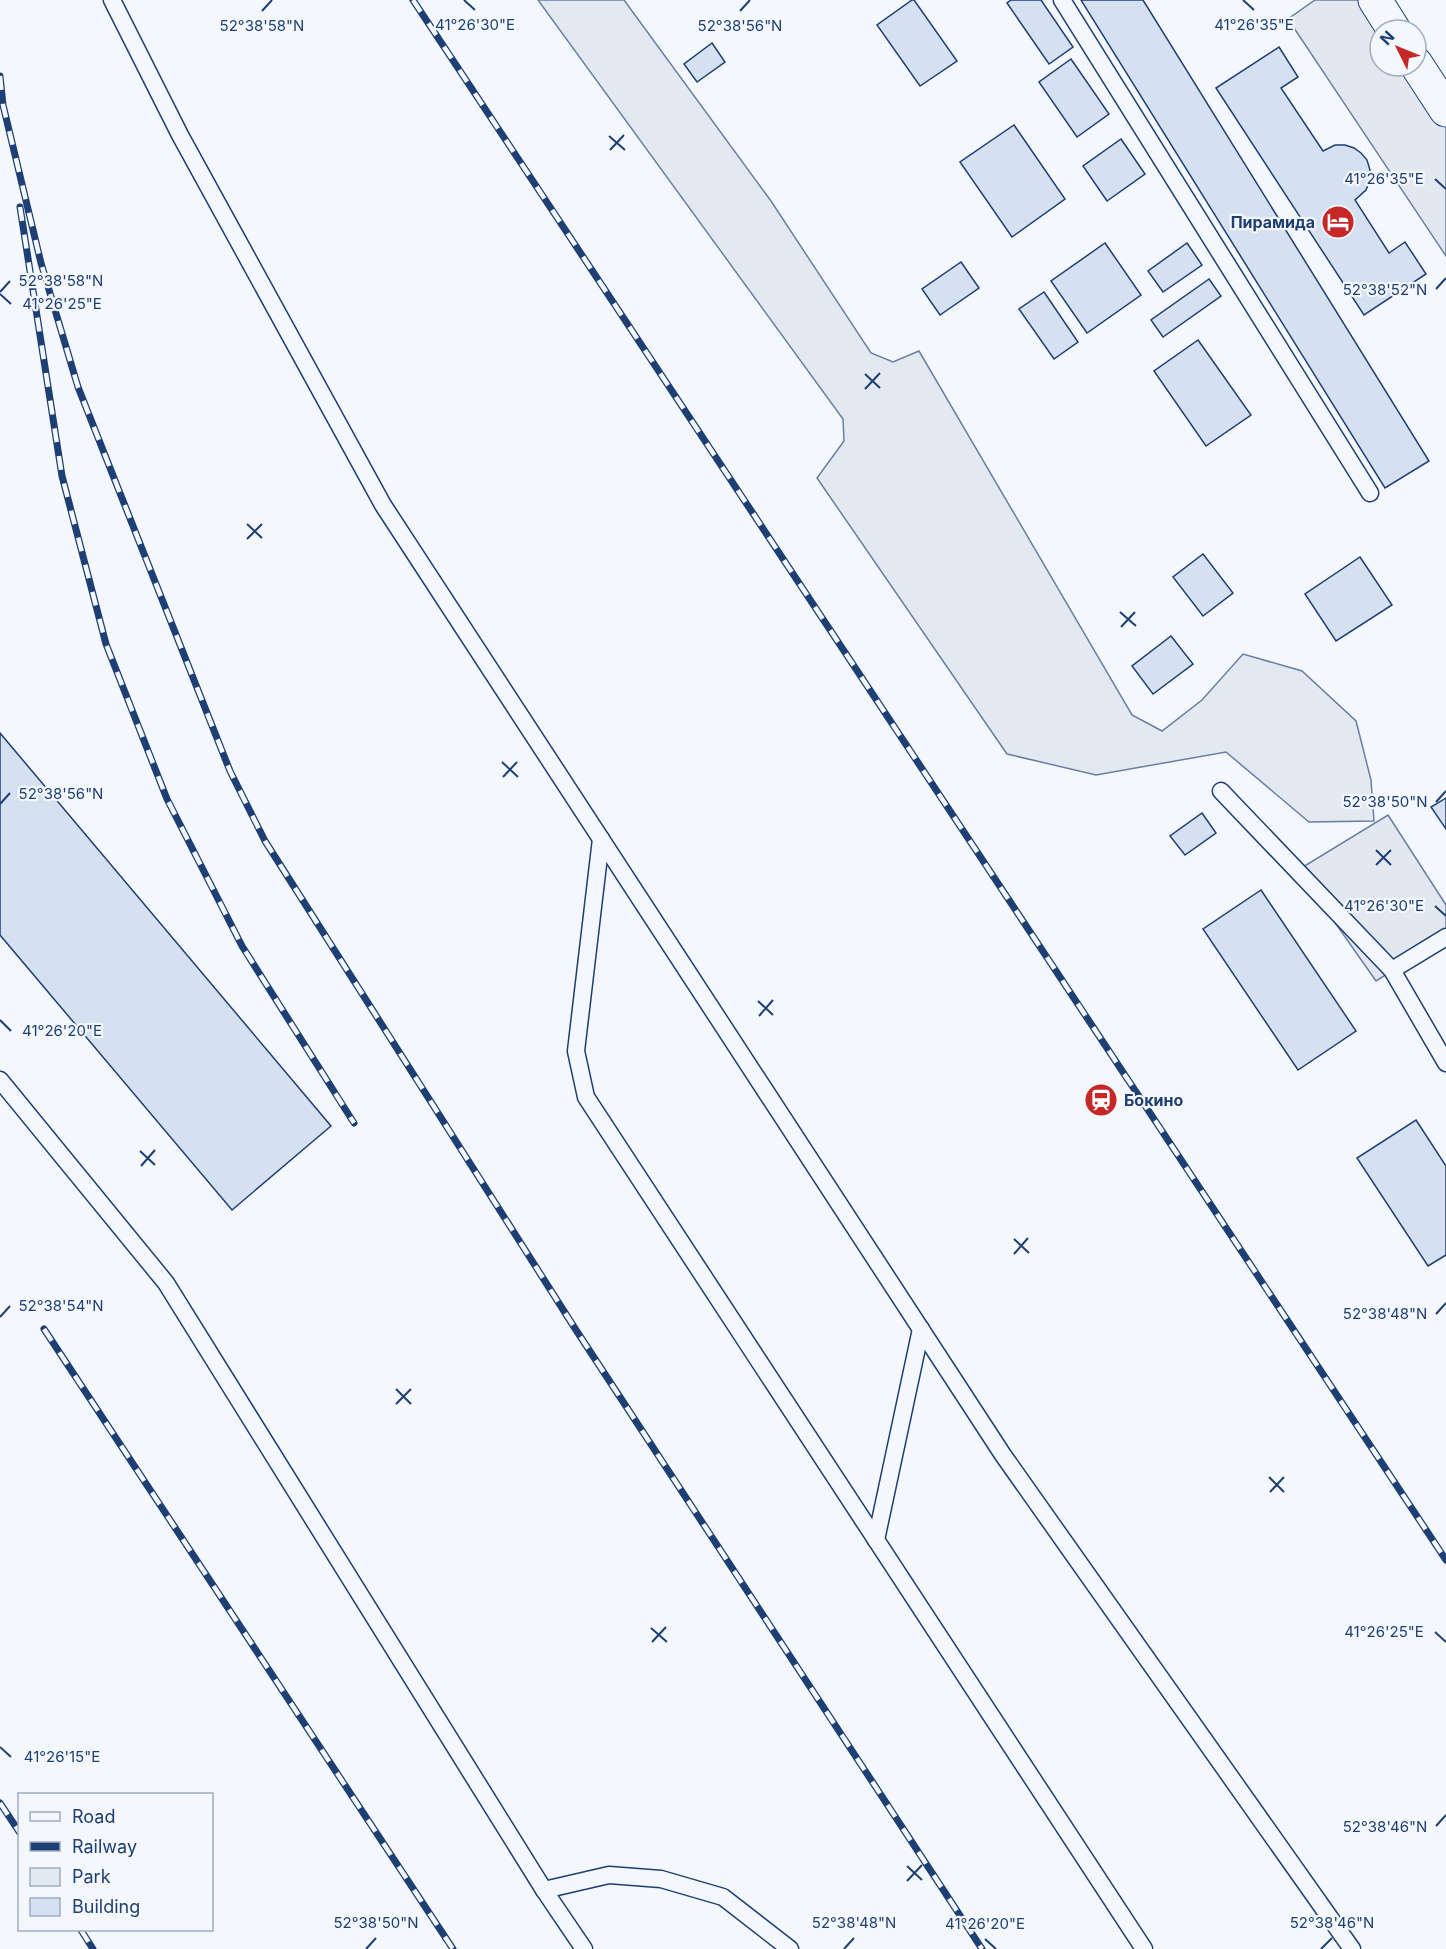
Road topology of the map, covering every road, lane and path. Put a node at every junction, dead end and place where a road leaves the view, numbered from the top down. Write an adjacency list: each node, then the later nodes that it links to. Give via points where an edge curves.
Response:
1 (112, 0): 9 (lane, via 180,135 383,505)
2 (1062, 0): 7 (lane)
3 (1375, 0): 4 (main road)
4 (1386, 18)
5 (1425, 78): 6 (main road)
6 (1446, 110)
7 (1370, 493)
8 (1221, 790): 11 (lane)
9 (602, 839): 14 (lane); 15 (lane, via 576,1051 586,1097)
10 (1446, 937): 11 (lane)
11 (1392, 970): 12 (lane)
12 (1446, 1063)
13 (0, 1080): 16 (lane, via 166,1283)
14 (921, 1329): 15 (lane); 20 (lane, via 1004,1455)
15 (876, 1540): 19 (lane)
16 (544, 1890): 17 (lane); 18 (lane, via 609,1875 661,1879 723,1897)
17 (584, 1949)
18 (790, 1949)
19 (1144, 1949)
20 (1352, 1949)

